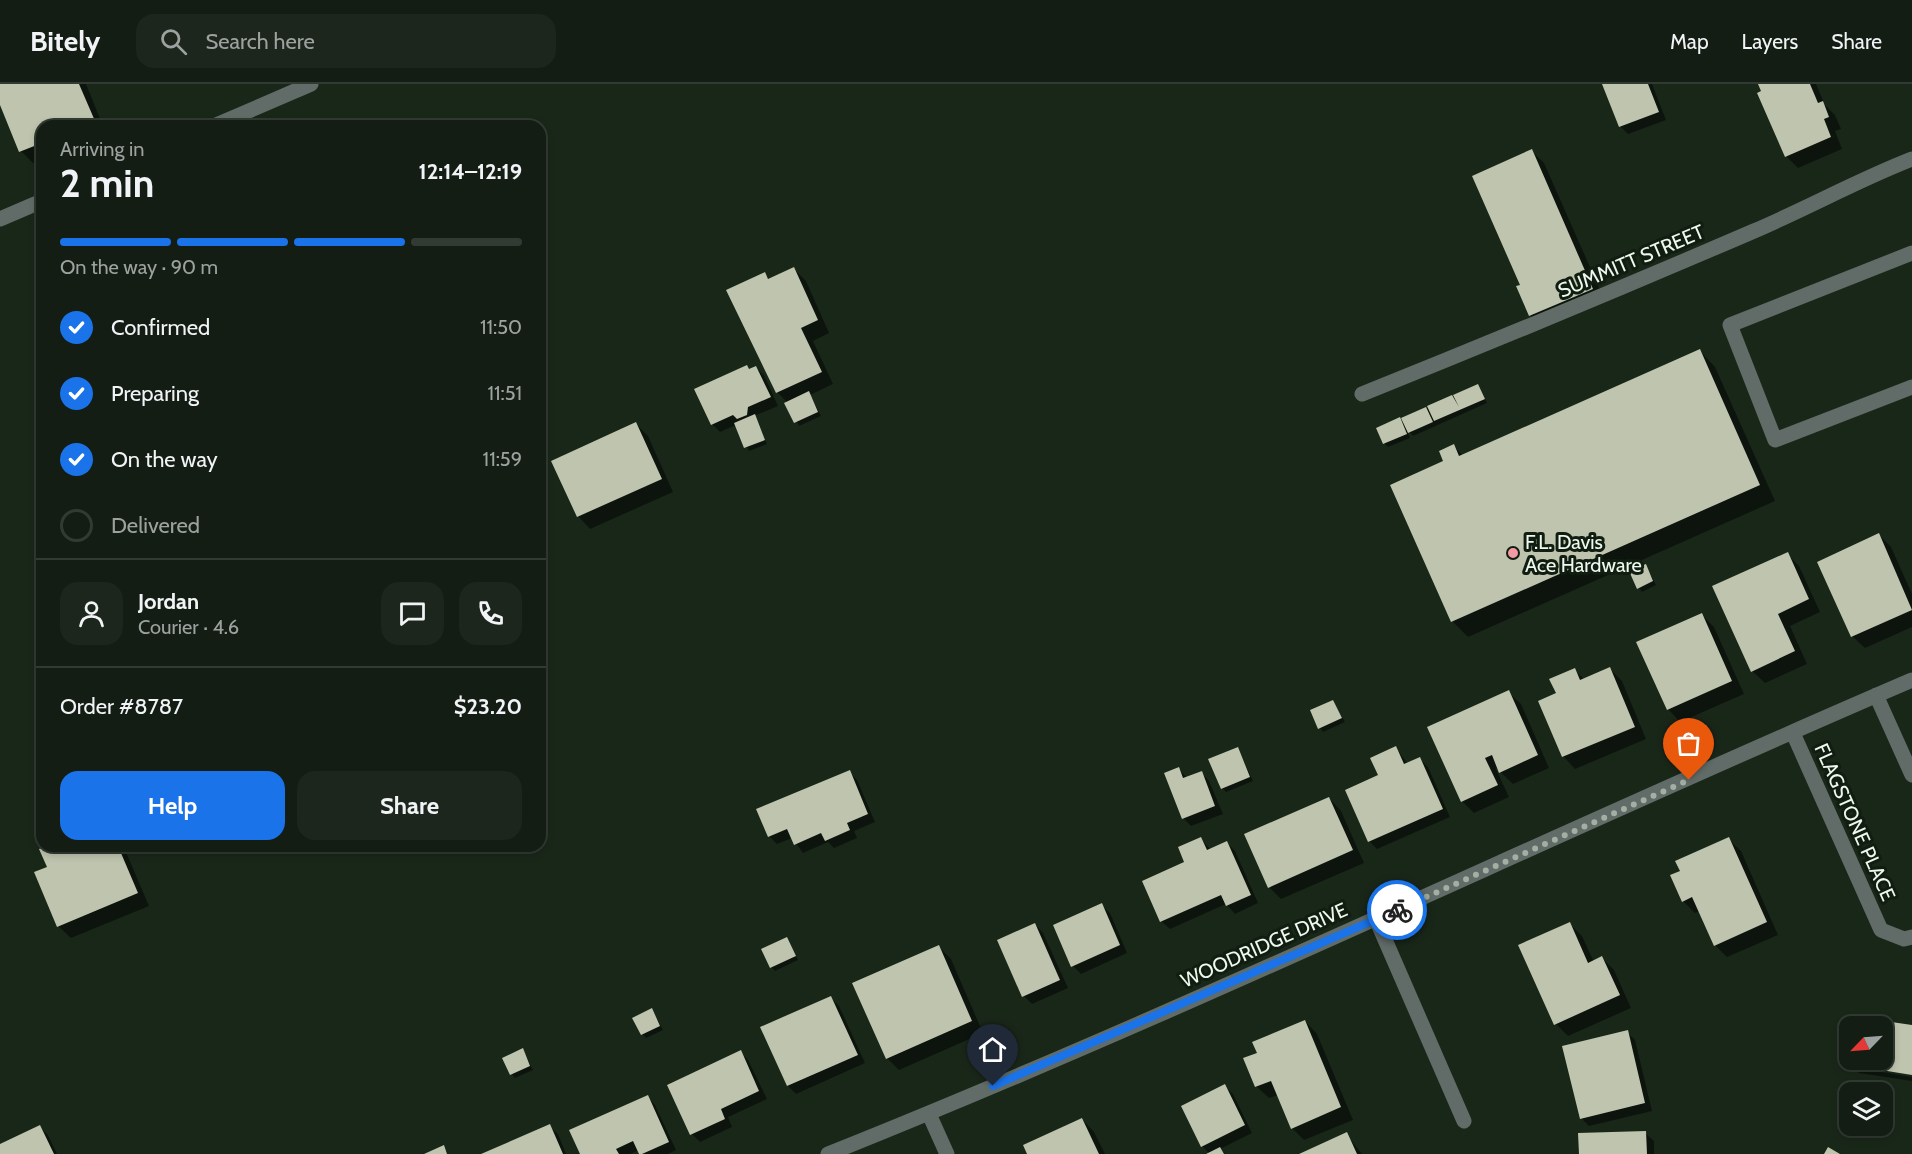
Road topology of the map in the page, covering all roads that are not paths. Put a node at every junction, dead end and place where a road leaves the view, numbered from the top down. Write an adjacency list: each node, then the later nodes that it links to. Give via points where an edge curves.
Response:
1 (311, 84): 2 (street)
2 (228, 120)
3 (1912, 159): 8 (street, SUMMITT STREET, via 1589,302)
4 (36, 204): 5 (street)
5 (0, 219)
6 (1912, 253): 7 (street, via 1730,326 1776,440)
7 (1912, 387)
8 (1362, 394)
9 (1912, 680): 10 (street, WOODRIDGE DRIVE)
10 (1876, 695): 11 (street, WOODRIDGE DRIVE); 12 (street)
11 (1793, 733): 13 (street, WOODRIDGE DRIVE); 14 (street, FLAGSTONE PLACE, via 1876,922 1881,930 1904,939)
12 (1912, 775)
13 (1376, 919): 15 (street, WOODRIDGE DRIVE); 16 (street)
14 (1912, 937)
15 (929, 1114): 17 (street, WOODRIDGE DRIVE); 18 (street)
16 (1464, 1121)
17 (828, 1154)
18 (947, 1154)

